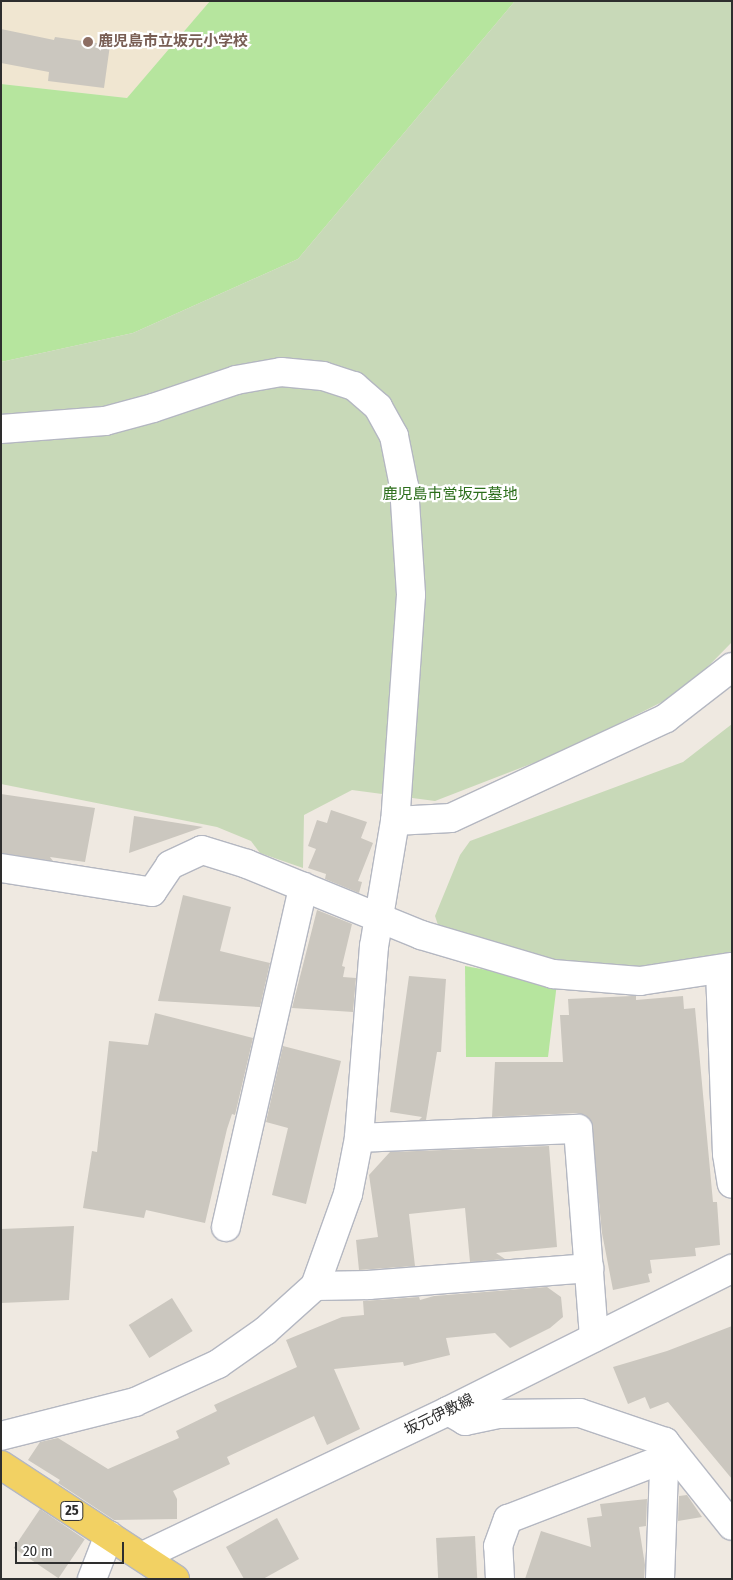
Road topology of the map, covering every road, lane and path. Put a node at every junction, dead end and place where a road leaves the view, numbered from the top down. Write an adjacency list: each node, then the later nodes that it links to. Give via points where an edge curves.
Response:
1 (1, 428): 3 (street, via 105,421 236,380 281,372 323,376 354,386 378,407 394,436 404,486 411,595)
2 (732, 667): 3 (street, via 666,718 451,818)
3 (395, 821): 6 (street)
4 (1, 868): 5 (street, via 152,892 170,865 202,850)
5 (303, 887): 6 (street); 11 (street)
6 (380, 918): 7 (street, via 421,935 553,974 640,982); 8 (street, via 374,946)
7 (726, 969): 9 (street)
8 (359, 1138): 12 (street, via 578,1129); 14 (street, via 348,1194)
9 (729, 1153): 10 (street)
10 (732, 1184)
11 (226, 1227)
12 (589, 1268): 14 (street, via 369,1285); 15 (street)
13 (732, 1269): 15 (street, 坂元伊敷線)
14 (315, 1286): 17 (street, via 265,1331 218,1364 135,1402)
15 (594, 1337): 16 (street, 坂元伊敷線)
16 (448, 1411): 18 (street, via 465,1421 498,1414 580,1412); 22 (street, 坂元伊敷線)
17 (1, 1436)
18 (665, 1450): 20 (street); 25 (street, via 508,1519 498,1546); 26 (street)
19 (1, 1465): 21 (main road, 25)
20 (732, 1526)
21 (110, 1535): 22 (main road, 25); 23 (street)
22 (143, 1556): 24 (main road, 25)
23 (92, 1579)
24 (175, 1579)
25 (500, 1579)
26 (660, 1579)

